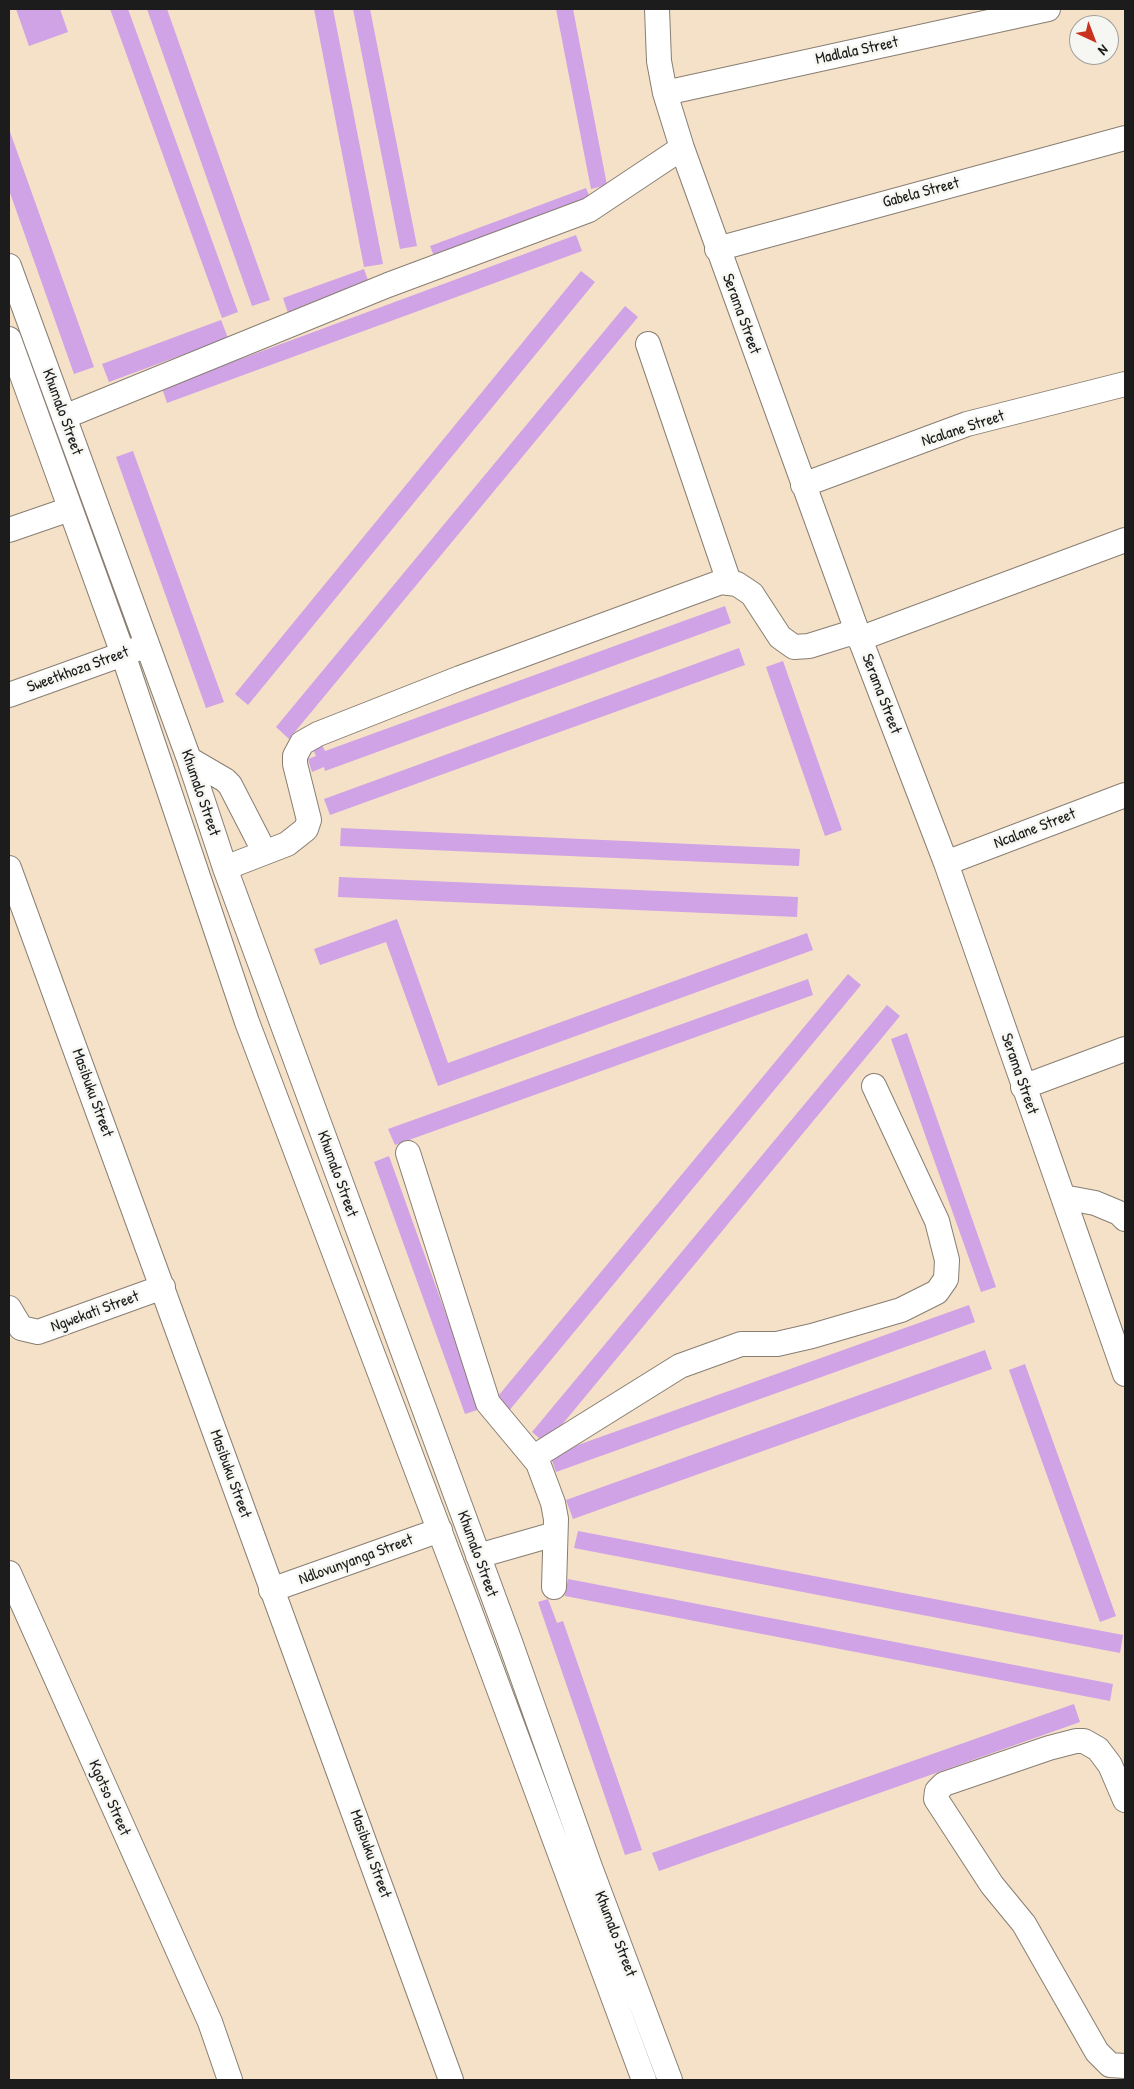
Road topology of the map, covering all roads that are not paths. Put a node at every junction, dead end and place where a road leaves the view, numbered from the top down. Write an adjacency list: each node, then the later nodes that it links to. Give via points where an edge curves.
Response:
1 (657, 9): 3 (street, Serama Street, via 659,61)
2 (1048, 9): 3 (street, Madlala Street)
3 (665, 93): 5 (street, Serama Street)
4 (1125, 138): 6 (street, Gabela Street)
5 (682, 148): 6 (street, Serama Street); 11 (street, via 590,210 379,288)
6 (717, 249): 12 (street, Serama Street)
7 (9, 266): 11 (street, Khumalo Street)
8 (9, 339): 13 (street, Khumalo Street)
9 (648, 344): 16 (street)
10 (1125, 384): 12 (street, Ncalane Street, via 967,424)
11 (64, 417): 18 (street, Khumalo Street)
12 (803, 485): 17 (street, Serama Street)
13 (70, 509): 14 (street); 19 (street, Khumalo Street)
14 (9, 530)
15 (1125, 540): 17 (street)
16 (729, 582): 17 (street, via 745,587 752,594 786,643 809,646); 23 (street, via 460,678 308,738 295,756 309,820 306,829 295,839)
17 (858, 635): 24 (street, Serama Street)
18 (148, 645): 19 (street, Sweetkhoza Street); 21 (street, Khumalo Street)
19 (123, 654): 20 (street, Sweetkhoza Street); 37 (street, Khumalo Street, via 247,1022)
20 (9, 695)
21 (189, 759): 23 (street, via 230,785); 26 (street, Khumalo Street)
22 (1125, 794): 24 (street, Ncalane Street)
23 (264, 852): 26 (street)
24 (946, 863): 29 (street, Serama Street)
25 (9, 868): 33 (street, Masibuku Street)
26 (225, 868): 39 (street, Khumalo Street)
27 (1125, 1049): 29 (street)
28 (874, 1086): 36 (street, via 937,1221 947,1260 946,1279 936,1292 901,1310 812,1336 777,1344 741,1344 680,1366)
29 (1023, 1087): 31 (street, Serama Street)
30 (408, 1153): 36 (street, via 488,1403)
31 (1063, 1197): 32 (street, via 1095,1203); 35 (street, Serama Street)
32 (1125, 1218)
33 (163, 1287): 34 (street, Ngwekati Street, via 38,1332 21,1328); 42 (street, Masibuku Street)
34 (9, 1308)
35 (1125, 1374)
36 (534, 1457): 38 (street, via 553,1503)
37 (440, 1530): 42 (street, Ndlovunyanga Street); 43 (street, Khumalo Street)
38 (555, 1534): 39 (street); 41 (street)
39 (478, 1556): 44 (street, Khumalo Street)
40 (9, 1573): 46 (street, Kgotso Street)
41 (554, 1587)
42 (272, 1590): 50 (street, Masibuku Street)
43 (468, 1606): 44 (street); 51 (street, Khumalo Street)
44 (508, 1639): 52 (street, Khumalo Street)
45 (1125, 1800): 47 (street, via 1110,1765 1098,1749 1084,1741 1049,1748 944,1784 937,1791 936,1799 992,1885 1024,1924 1097,2052 1110,2065)
46 (210, 2022): 48 (street, Kgotso Street); 49 (street, Kgotso Street)
47 (1125, 2066)
48 (230, 2080)
49 (248, 2080)
50 (451, 2080)
51 (644, 2080)
52 (670, 2080)

